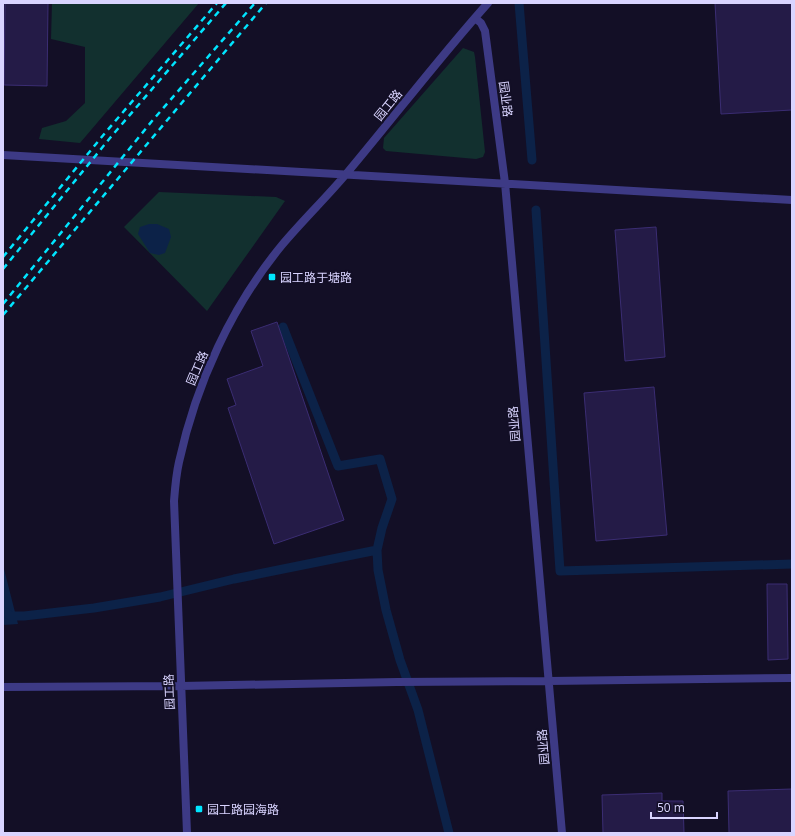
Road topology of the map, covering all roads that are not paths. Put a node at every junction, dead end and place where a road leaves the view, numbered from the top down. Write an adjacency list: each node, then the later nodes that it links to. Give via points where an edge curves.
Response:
1 (488, 3): 2 (street, 园工路)
2 (475, 18): 4 (street, 园工路); 5 (street, 园业路, via 485,31)
3 (3, 155): 4 (street)
4 (346, 174): 5 (street); 9 (street, 园工路, via 282,245 263,271 228,327 199,394 179,462 174,501)
5 (505, 183): 6 (street); 8 (street, 园业路)
6 (792, 200)
7 (792, 678): 8 (street)
8 (549, 681): 9 (street); 12 (street, 园业路)
9 (181, 686): 10 (street); 11 (street, 园工路)
10 (3, 687)
11 (188, 833)
12 (562, 833)

